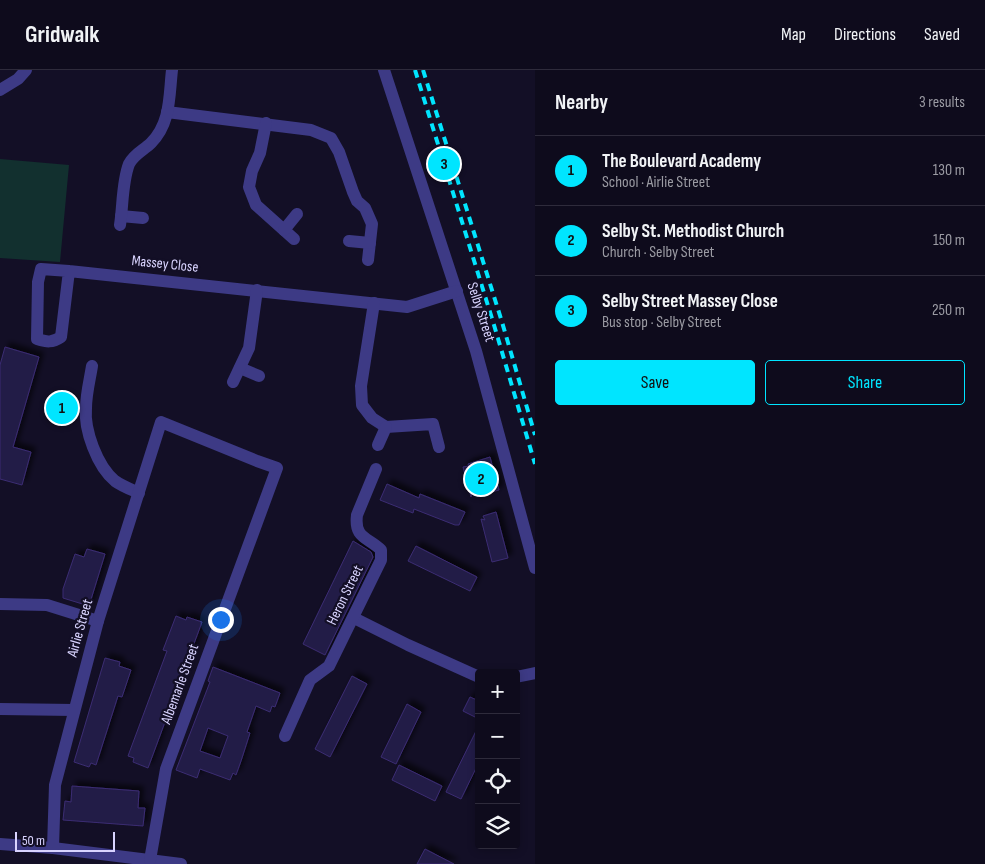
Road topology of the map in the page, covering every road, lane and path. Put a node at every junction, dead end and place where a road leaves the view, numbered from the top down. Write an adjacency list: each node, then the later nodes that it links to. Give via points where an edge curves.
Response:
1 (26, 70): 4 (street)
2 (172, 70): 5 (street)
3 (384, 70): 14 (street, Selby Street)
4 (0, 90)
5 (168, 112): 6 (street); 8 (street, via 162,130 130,162 126,174 121,221)
6 (266, 123): 7 (street, via 249,187 256,205 289,235); 10 (street, via 311,130 331,138 352,192 365,208 372,224)
7 (297, 214)
8 (144, 218)
9 (348, 241): 10 (street)
10 (370, 243): 11 (street)
11 (368, 260)
12 (69, 271): 12 (street, Massey Close, via 40,269 37,339 54,342 61,337); 13 (street, Massey Close)
13 (257, 290): 15 (street, Massey Close); 17 (street, via 249,348)
14 (457, 291): 15 (street, Massey Close, via 407,307); 26 (street, Selby Street)
15 (374, 303): 20 (street, via 361,386 362,405 372,418)
16 (92, 366): 25 (street, via 85,409 90,441 114,480)
17 (240, 368): 18 (street); 19 (street)
18 (260, 376)
19 (233, 382)
20 (386, 427): 21 (street); 22 (street, via 432,424)
21 (378, 446)
22 (439, 448)
23 (277, 468): 25 (street, Airlie Street, via 161,422); 38 (street, Albemarle Street, via 166,769)
24 (376, 469): 28 (street, Heron Street, via 356,515 356,524 361,536 378,547 382,555)
25 (139, 493): 29 (street, Airlie Street)
26 (535, 568)
27 (0, 604): 29 (street, via 47,605)
28 (354, 618): 31 (street); 35 (street, Heron Street, via 329,666 310,680)
29 (98, 621): 34 (street, Airlie Street)
30 (535, 672): 32 (street)
31 (475, 675)
32 (520, 676)
33 (0, 709): 34 (street)
34 (74, 710): 37 (street, Airlie Street, via 55,785)
35 (285, 736)
36 (0, 844): 37 (street)
37 (53, 848): 38 (street)
38 (150, 860): 39 (street)
39 (181, 864)

